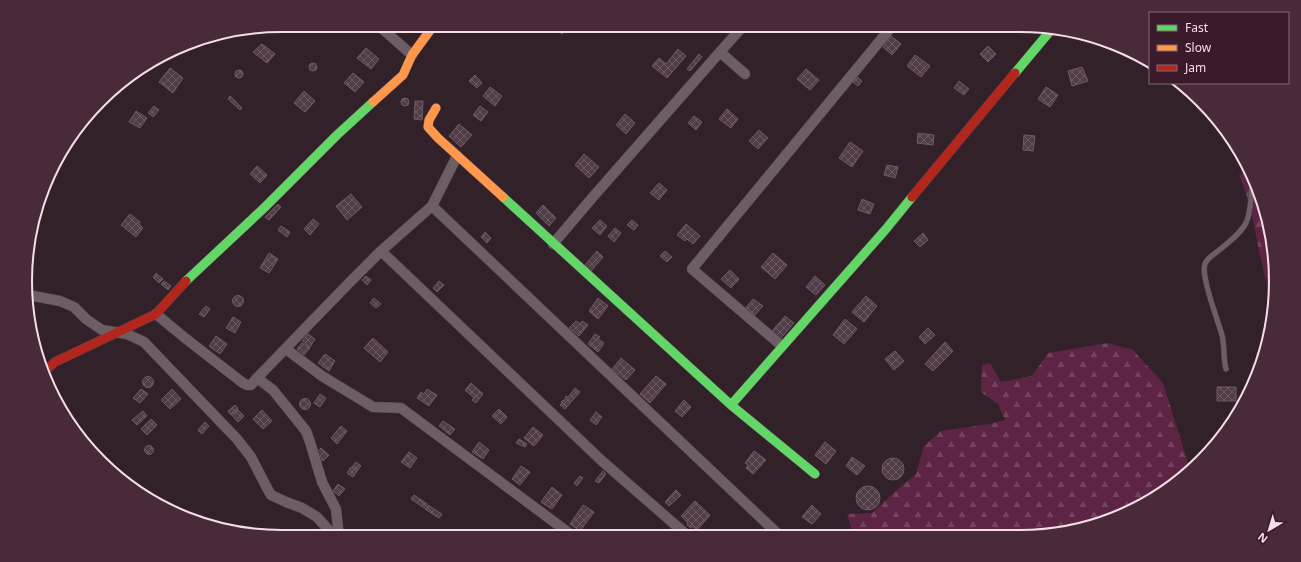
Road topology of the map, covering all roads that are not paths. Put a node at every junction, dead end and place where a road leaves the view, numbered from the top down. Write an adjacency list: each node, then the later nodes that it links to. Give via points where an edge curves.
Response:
1 (386, 32): 7 (street)
2 (429, 32): 7 (street)
3 (738, 32): 6 (street)
4 (887, 32): 18 (street, via 692,269)
5 (1048, 34): 18 (street, via 886,229)
6 (720, 52): 8 (street); 13 (street)
7 (412, 55): 16 (street, via 403,75 337,135 181,286)
8 (745, 74)
9 (436, 108): 10 (street, via 428,127)
10 (457, 156): 12 (street); 13 (street)
11 (1251, 189): 21 (lane, via 1247,222 1240,232 1205,264 1204,272 1212,308 1222,336)
12 (432, 206): 14 (street); 29 (street)
13 (553, 244): 23 (street)
14 (381, 251): 19 (street); 28 (street, via 602,461)
15 (33, 296): 17 (street, via 60,301 74,307 102,330)
16 (156, 314): 17 (street); 22 (street, via 243,383 252,385)
17 (114, 333): 20 (street, via 55,362); 25 (street, via 127,334 144,342 237,439 251,457 271,494 317,517)
18 (782, 346): 23 (street)
19 (286, 350): 22 (street); 27 (street, via 322,376 373,407 401,408)
20 (48, 368)
21 (1226, 369)
22 (257, 378): 26 (street, via 273,390 306,431 322,482 336,509)
23 (731, 404): 24 (street)
24 (815, 474)
25 (329, 530)
26 (339, 530)
27 (565, 530)
28 (681, 530)
29 (774, 530)

